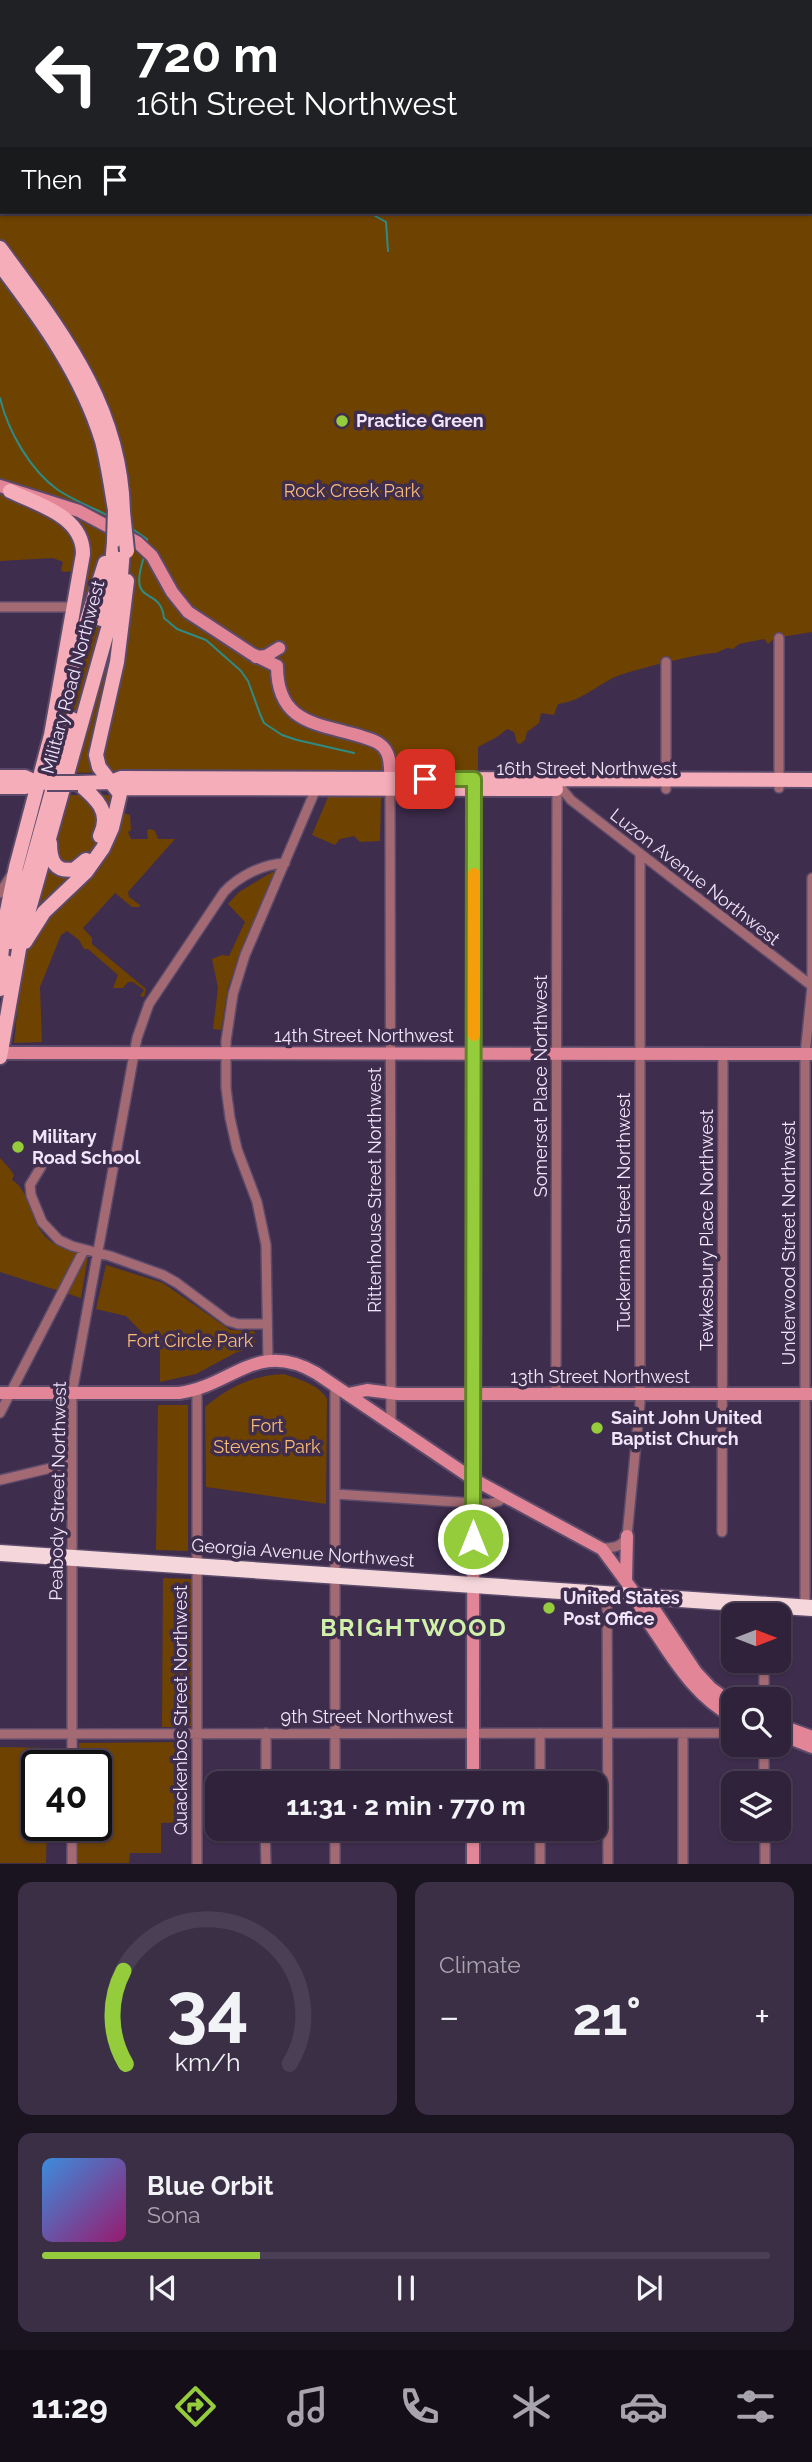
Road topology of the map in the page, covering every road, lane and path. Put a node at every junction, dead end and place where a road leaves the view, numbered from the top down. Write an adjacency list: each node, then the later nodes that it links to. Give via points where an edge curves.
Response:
1 (0, 248): 4 (main road, via 90,380 116,456)
2 (0, 265): 4 (main road, via 50,333 81,386 102,441)
3 (5, 488): 5 (street, via 107,524); 7 (main road, via 68,520 79,532 83,554)
4 (119, 511): 5 (main road, bridge)
5 (126, 547): 10 (street, via 152,556 188,612); 12 (main road, via 100,576); 15 (main road, via 122,629 96,755); 26 (main road, Military Road Northwest, via 111,618); 35 (main road, Military Road Northwest, via 112,565)
6 (0, 607): 7 (street)
7 (74, 607): 12 (main road)
8 (779, 638): 23 (street)
9 (279, 648): 10 (street)
10 (256, 657): 19 (street, via 276,666 282,697 301,718 381,745 389,759)
11 (666, 662): 22 (street)
12 (51, 735): 16 (main road)
13 (0, 778): 16 (main road, 16th Street Northwest, via 25,777)
14 (812, 780): 23 (main road, 16th Street Northwest); 25 (street)
15 (111, 782): 17 (main road, 16th Street Northwest); 18 (main road, 16th Street Northwest, via 121,778); 32 (main road, via 120,796 103,848 86,872 44,912)
16 (42, 783): 17 (main road, 16th Street Northwest, bridge); 24 (main road, 16th Street Northwest); 29 (main road)
17 (78, 783): 26 (main road, via 100,804 105,822 96,845 79,867 65,871 54,865)
18 (318, 783): 19 (main road, 16th Street Northwest); 28 (street)
19 (390, 783): 20 (main road, 16th Street Northwest); 38 (street, Rittenhouse Street Northwest)
20 (474, 784): 21 (main road, 16th Street Northwest); 39 (street)
21 (562, 784): 22 (main road, 16th Street Northwest); 27 (street, Luzon Avenue Northwest, via 567,797); 40 (street, Somerset Place Northwest, via 558,795)
22 (666, 784): 23 (main road, 16th Street Northwest)
23 (779, 784): 25 (main road, 16th Street Northwest)
24 (0, 787)
25 (812, 788)
26 (52, 826): 32 (main road, Military Road Northwest)
27 (640, 855): 34 (street, Luzon Avenue Northwest); 41 (street, Tuckerman Street Northwest)
28 (285, 863): 36 (street, Peabody Street Northwest, via 265,865 224,892 149,1004); 37 (street, via 239,971)
29 (16, 867): 31 (street); 33 (main road)
30 (812, 878): 34 (street, Underwood Street Northwest)
31 (0, 893)
32 (18, 960): 44 (main road, Military Road Northwest)
33 (0, 970)
34 (812, 986): 43 (street, Underwood Street Northwest)
35 (0, 989)
36 (135, 1053): 37 (street, 14th Street Northwest); 44 (street, 14th Street Northwest); 47 (street, Peabody Street Northwest)
37 (225, 1054): 38 (street, 14th Street Northwest); 48 (street, via 234,1138 263,1231)
38 (391, 1054): 39 (street, 14th Street Northwest); 55 (street, Rittenhouse Street Northwest)
39 (474, 1054): 40 (street, 14th Street Northwest); 56 (street)
40 (556, 1054): 41 (street, 14th Street Northwest); 57 (street, Somerset Place Northwest)
41 (640, 1054): 42 (street, 14th Street Northwest); 58 (street, Tuckerman Street Northwest)
42 (723, 1054): 43 (street, 14th Street Northwest); 59 (street, Tewkesbury Place Northwest)
43 (809, 1054): 60 (street, Underwood Street Northwest)
44 (0, 1055)
45 (41, 1167): 46 (street, via 29,1190 38,1215 52,1234)
46 (84, 1250): 47 (street); 52 (street)
47 (98, 1253): 48 (street, via 169,1278 228,1321); 53 (street, Peabody Street Northwest)
48 (267, 1324): 49 (street)
49 (268, 1361): 50 (street, via 299,1365); 51 (street, via 243,1367)
50 (335, 1385): 54 (street); 67 (street)
51 (197, 1389): 53 (street, via 171,1394); 75 (street, Quackenbos Street Northwest)
52 (5, 1393): 53 (street); 62 (street)
53 (72, 1393): 64 (street, Peabody Street Northwest)
54 (348, 1394): 55 (street, 13th Street Northwest, via 367,1390); 61 (street)
55 (391, 1394): 56 (street, 13th Street Northwest); 61 (street); 63 (street, Rittenhouse Street Northwest)
56 (474, 1394): 57 (street, 13th Street Northwest); 65 (street)
57 (556, 1394): 58 (street, 13th Street Northwest)
58 (640, 1394): 59 (street, 13th Street Northwest); 71 (street, Tuckerman Street Northwest)
59 (722, 1394): 60 (street, 13th Street Northwest); 70 (street, Tewkesbury Place Northwest)
60 (808, 1394): 82 (street, Underwood Street Northwest)
61 (369, 1409): 63 (street)
62 (0, 1413)
63 (391, 1424): 65 (street)
64 (72, 1463): 66 (street); 74 (street, Peabody Street Northwest)
65 (473, 1479): 68 (street); 69 (street)
66 (0, 1480)
67 (335, 1493): 69 (street); 76 (street)
68 (504, 1496): 69 (street, via 492,1504); 72 (street)
69 (473, 1503): 78 (street)
70 (722, 1532)
71 (627, 1536): 72 (street, via 621,1545); 77 (street)
72 (600, 1548): 77 (street)
73 (0, 1553): 74 (highway, Georgia Avenue Northwest)
74 (72, 1558): 75 (highway, Georgia Avenue Northwest); 96 (street, Peabody Street Northwest)
75 (197, 1566): 76 (highway, Georgia Avenue Northwest); 87 (street, Quackenbos Street Northwest)
76 (335, 1574): 78 (highway, Georgia Avenue Northwest); 89 (street)
77 (626, 1580): 80 (street)
78 (473, 1584): 79 (highway, Georgia Avenue Northwest); 90 (street)
79 (607, 1593): 80 (highway, Georgia Avenue Northwest); 92 (street)
80 (636, 1595): 81 (highway, Georgia Avenue Northwest); 83 (street, via 639,1608)
81 (721, 1605)
82 (808, 1607)
83 (685, 1667): 84 (street); 85 (street, via 705,1698)
84 (721, 1695)
85 (721, 1709)
86 (791, 1729): 97 (street)
87 (197, 1733): 88 (street, 9th Street Northwest); 96 (street, 9th Street Northwest); 112 (street, Quackenbos Street Northwest)
88 (266, 1733): 89 (street, 9th Street Northwest); 101 (street)
89 (335, 1733): 90 (street, 9th Street Northwest); 102 (street)
90 (473, 1733): 91 (street, 9th Street Northwest); 103 (street)
91 (540, 1733): 92 (street, 9th Street Northwest); 104 (street)
92 (608, 1733): 93 (street, 9th Street Northwest); 117 (street)
93 (683, 1733): 94 (street, 9th Street Northwest); 118 (street)
94 (721, 1733)
95 (0, 1734): 96 (street, 9th Street Northwest)
96 (72, 1734): 100 (street, Peabody Street Northwest)
97 (812, 1737)
98 (791, 1739): 99 (street)
99 (812, 1747)
100 (72, 1750)
101 (266, 1771)
102 (335, 1771)
103 (473, 1771)
104 (540, 1771)
105 (72, 1841): 111 (street)
106 (265, 1841): 113 (street)
107 (335, 1841): 114 (street)
108 (473, 1841): 115 (street)
109 (540, 1841): 116 (street)
110 (765, 1841): 119 (street)
111 (72, 1864)
112 (197, 1864)
113 (266, 1864)
114 (335, 1864)
115 (473, 1864)
116 (540, 1864)
117 (608, 1864)
118 (682, 1864)
119 (765, 1864)

